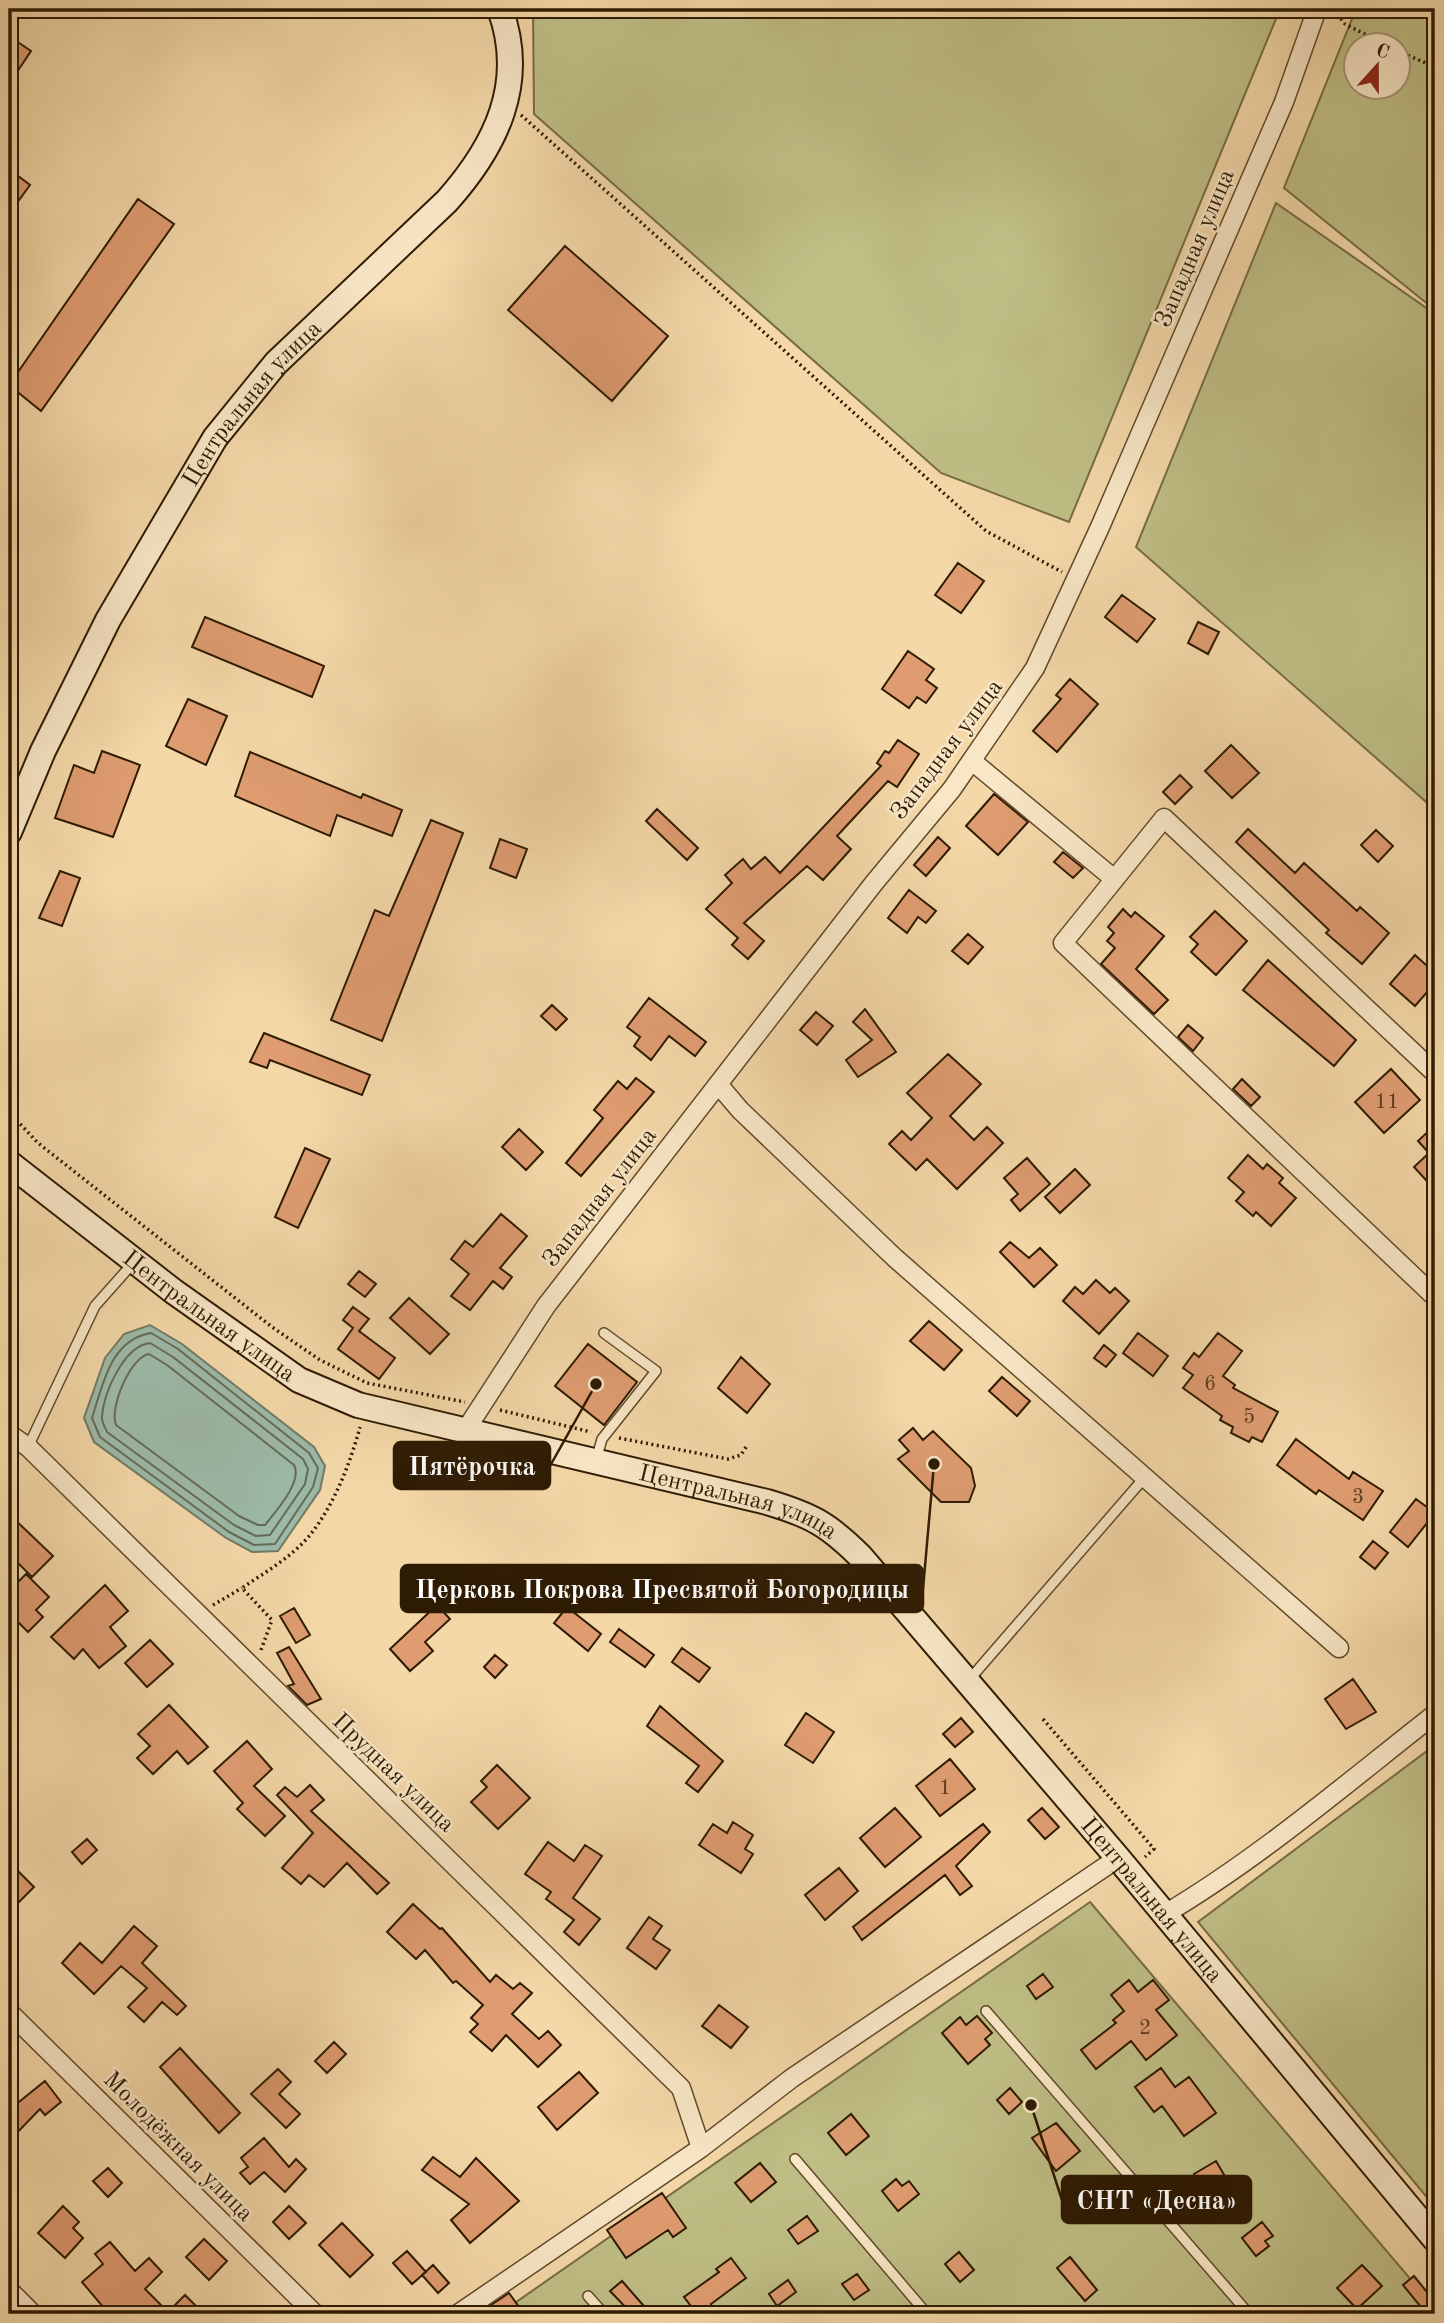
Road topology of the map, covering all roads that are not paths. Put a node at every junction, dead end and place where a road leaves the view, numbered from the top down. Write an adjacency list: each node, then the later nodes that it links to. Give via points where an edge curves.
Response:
1 (500, 9): 4 (street, Центральная улица, via 511,66 507,103 490,144 471,174 276,363 215,438 108,620)
2 (1317, 9): 3 (street, Западная улица, via 1283,102 1076,580 1035,668)
3 (972, 761): 5 (street); 7 (street, Западная улица)
4 (9, 832)
5 (1113, 878): 6 (street, via 1164,818); 10 (street, via 1063,943)
6 (1435, 1073)
7 (718, 1084): 12 (street, Западная улица, via 546,1306); 16 (street, via 895,1258)
8 (9, 1163): 9 (street, Центральная улица)
9 (134, 1262): 12 (street, Центральная улица, via 299,1380 358,1405); 14 (lane, via 95,1306)
10 (1435, 1297)
11 (604, 1333): 15 (lane, via 656,1371 605,1436)
12 (465, 1431): 15 (street, Центральная улица)
13 (9, 1434): 14 (street, Прудная улица)
14 (28, 1447): 24 (street, Прудная улица, via 681,2088)
15 (596, 1462): 18 (street, Центральная улица, via 767,1502 832,1529)
16 (1144, 1477): 17 (street); 18 (lane)
17 (1339, 1648)
18 (968, 1682): 20 (street, Центральная улица)
19 (1435, 1714): 21 (street, via 1278,1836)
20 (1118, 1858): 21 (street, Центральная улица); 24 (street, via 792,2078)
21 (1165, 1914): 26 (street, Центральная улица)
22 (986, 2011): 34 (lane)
23 (9, 2012): 30 (street, Молодёжная улица)
24 (701, 2148): 31 (street)
25 (795, 2159): 33 (lane)
26 (1435, 2239)
27 (9, 2290): 29 (street)
28 (588, 2296): 32 (lane)
29 (33, 2314)
30 (315, 2314)
31 (458, 2314)
32 (604, 2314)
33 (927, 2314)
34 (1249, 2314)

